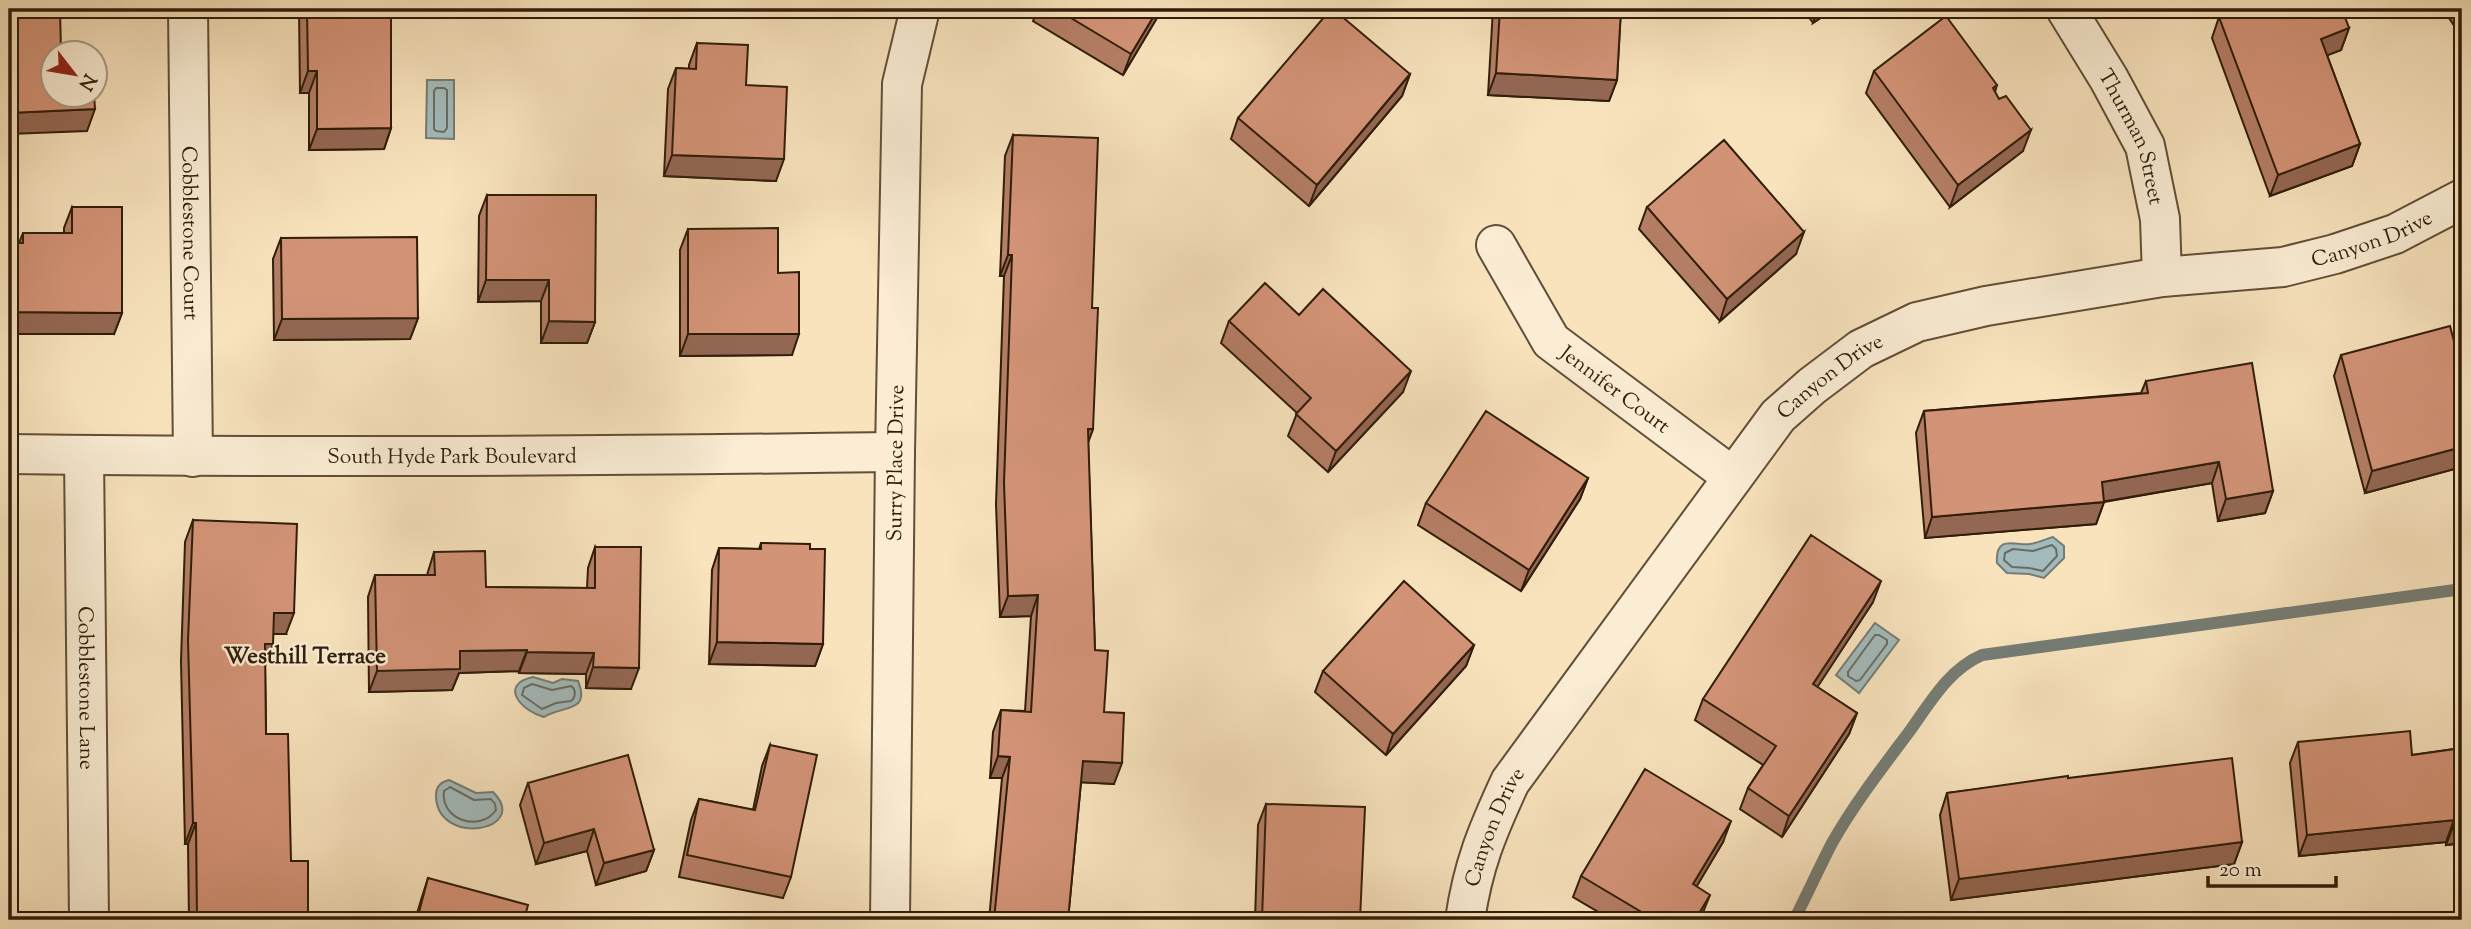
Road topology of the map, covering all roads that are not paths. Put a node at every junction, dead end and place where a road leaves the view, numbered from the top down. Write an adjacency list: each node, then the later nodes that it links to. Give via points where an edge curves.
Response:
1 (188, 9): 10 (street, Cobblestone Court)
2 (920, 9): 7 (street, Surry Place Drive, via 902,84)
3 (2066, 9): 6 (street, Thurman Street, via 2145,146 2160,219)
4 (2462, 199): 6 (street, Canyon Drive, via 2395,234 2335,254 2283,267)
5 (1496, 245): 11 (street, Jennifer Court, via 1551,341)
6 (2162, 277): 11 (street, Canyon Drive, via 1917,322 1861,349 1812,386 1778,416)
7 (895, 452): 10 (street, South Hyde Park Boulevard); 13 (street, Surry Place Drive)
8 (9, 454): 9 (street, South Hyde Park Boulevard)
9 (84, 455): 10 (street, South Hyde Park Boulevard); 12 (street, Cobblestone Lane)
10 (193, 457)
11 (1733, 477): 14 (street, Canyon Drive, via 1510,782 1486,834)
12 (89, 920)
13 (890, 920)
14 (1465, 920)

